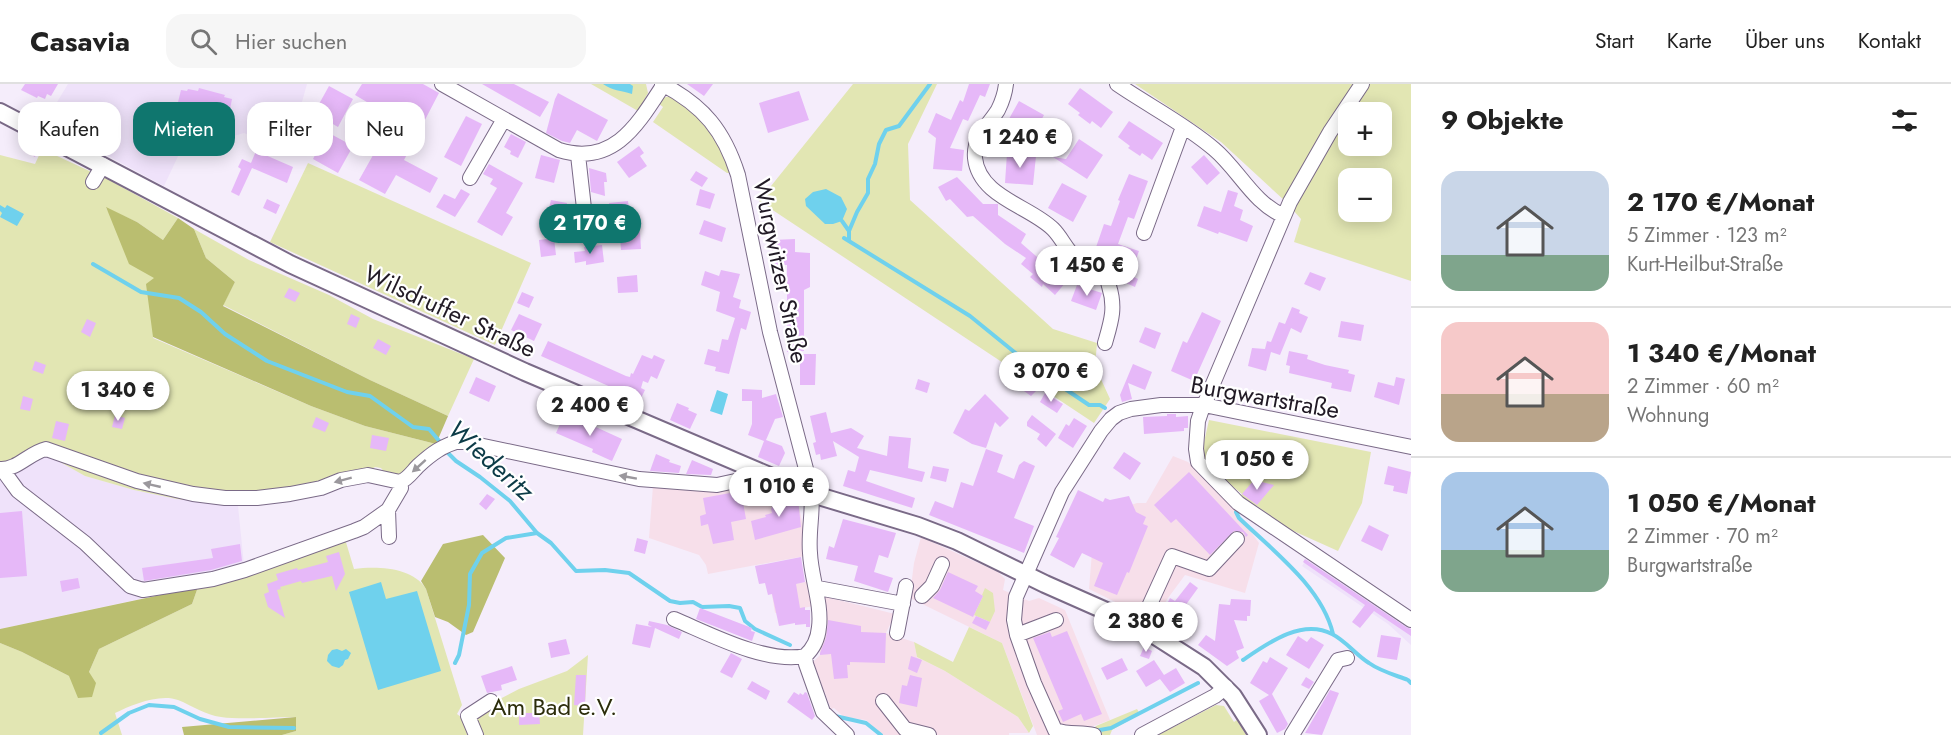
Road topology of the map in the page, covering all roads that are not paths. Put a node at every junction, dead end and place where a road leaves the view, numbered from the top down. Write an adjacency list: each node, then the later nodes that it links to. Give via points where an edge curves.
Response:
1 (442, 84): 7 (street)
2 (663, 84): 9 (street, via 643,118 625,138 601,152); 22 (street, Wurgwitzer Straße, via 707,118 732,154 770,332)
3 (1006, 84): 16 (street, via 999,108 975,146 975,161 994,191 1052,228 1077,258 1107,277 1113,308)
4 (1117, 84): 8 (street)
5 (1362, 84): 13 (street, via 1330,132)
6 (0, 112): 10 (main road, Wilsdruffer Straße)
7 (504, 119): 9 (street, via 559,150); 11 (street)
8 (1183, 127): 13 (street, via 1217,151 1268,208); 14 (street)
9 (578, 154): 15 (street)
10 (103, 165): 12 (street); 20 (main road, Wilsdruffer Straße, via 290,264 525,372)
11 (470, 178)
12 (93, 182)
13 (1284, 216): 17 (street)
14 (1144, 232)
15 (587, 235)
16 (1105, 343)
17 (1204, 405): 18 (street, Burgwartstraße); 27 (street, Burgwartstraße, via 1141,407 1111,419 1062,492); 34 (street, via 1198,421 1198,462 1238,503)
18 (1411, 447)
19 (5, 468): 21 (street, one-way to 19, via 368,475 290,494 225,498 137,481 45,449); 23 (street, via 18,491 85,543 130,586 143,590 245,570 363,527)
20 (754, 470): 21 (street, one-way to 21, via 736,481 686,484 606,473 460,441 443,447); 22 (main road, Wilsdruffer Straße)
21 (400, 482): 23 (street, via 401,488)
22 (812, 494): 27 (main road, Wilsdruffer Straße, via 957,541); 38 (street, Wurgwitzer Straße, via 810,557 819,626 812,650)
23 (388, 510): 24 (street)
24 (389, 537)
25 (1236, 539): 35 (street, via 1209,569 1172,556)
26 (942, 564): 30 (street, via 932,586)
27 (1026, 574): 35 (main road, Wilsdruffer Straße); 37 (street, Burgwartstraße, via 1016,597)
28 (906, 586): 31 (street)
29 (818, 588): 31 (street)
30 (922, 596)
31 (903, 604): 36 (street)
32 (674, 619): 38 (street, via 762,654)
33 (1056, 620): 37 (street)
34 (1411, 620)
35 (1140, 626): 40 (main road, Wilsdruffer Straße, via 1196,660)
36 (897, 633)
37 (1017, 635): 43 (street, Burgwartstraße)
38 (805, 656): 45 (street, via 823,712)
39 (1347, 658): 50 (street, via 1338,660)
40 (1226, 687): 48 (street); 49 (main road, Wilsdruffer Straße)
41 (491, 701): 44 (street, via 468,716)
42 (883, 701): 46 (street, via 904,729)
43 (1050, 732): 47 (street)
44 (476, 735)
45 (847, 735)
46 (929, 735)
47 (1094, 735)
48 (1142, 735)
49 (1258, 735)
50 (1292, 735)

